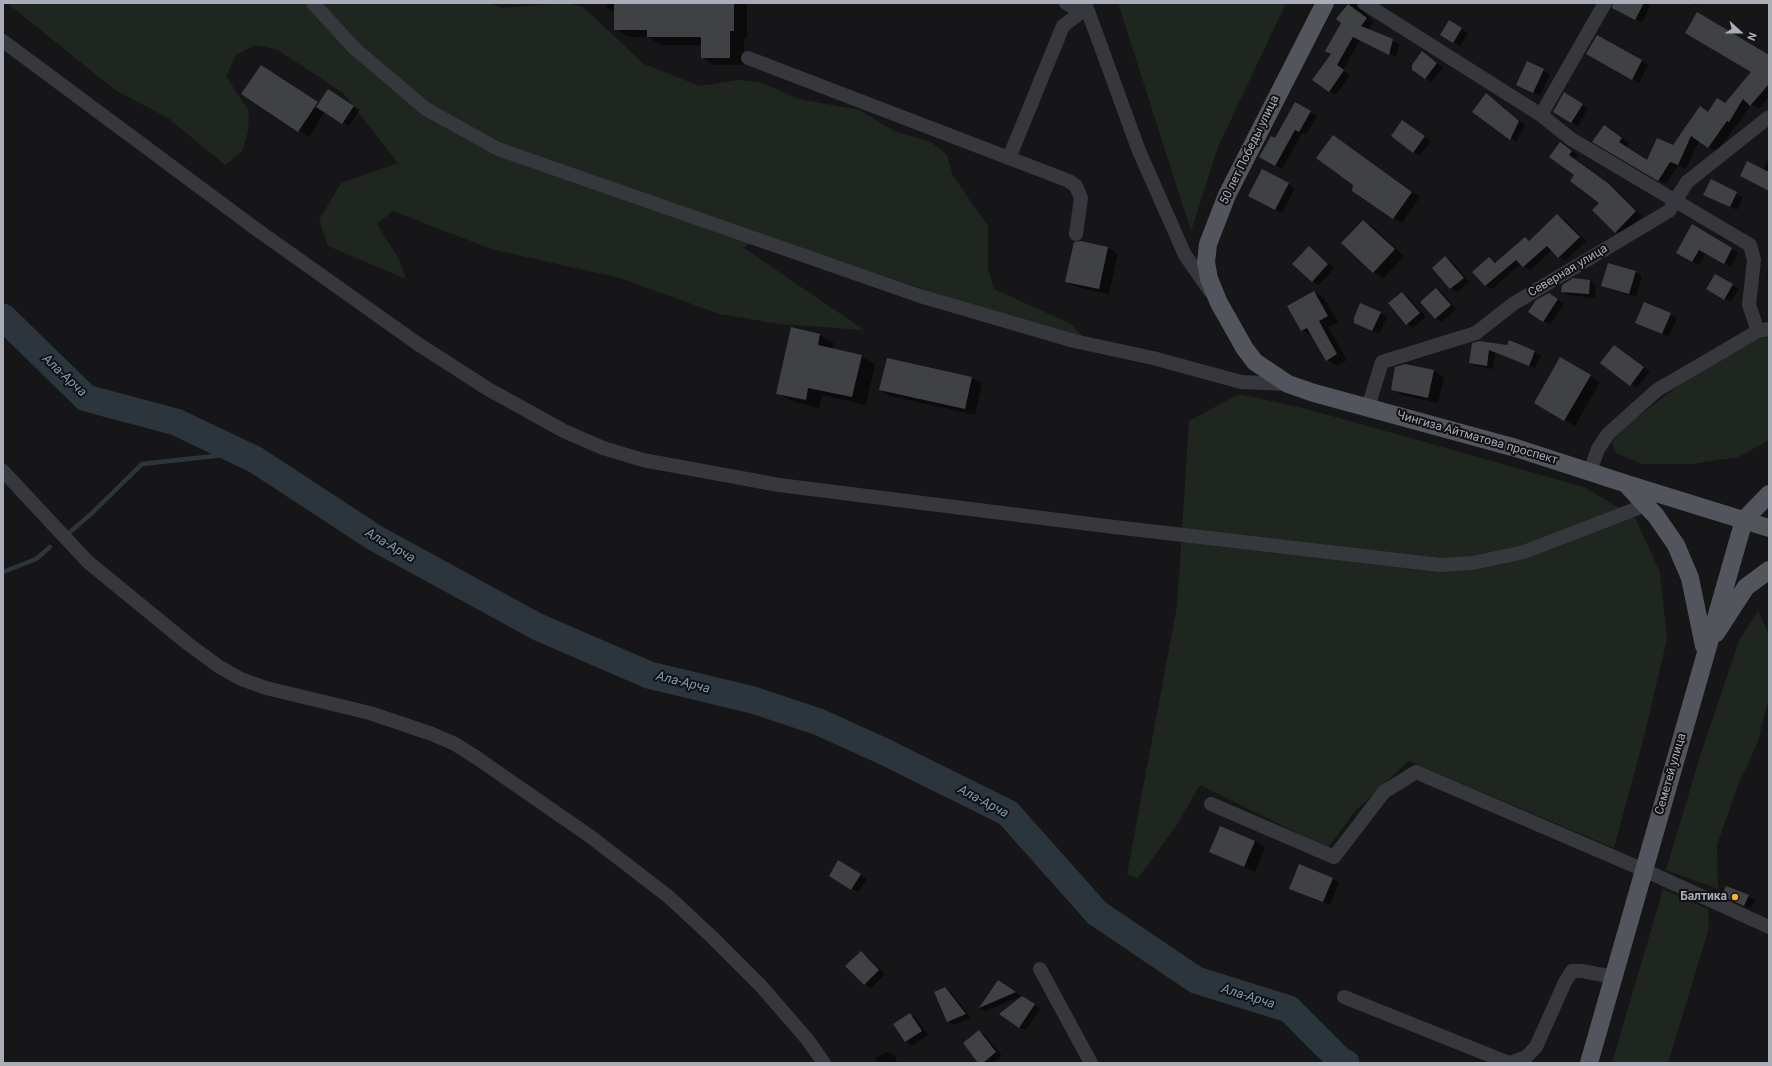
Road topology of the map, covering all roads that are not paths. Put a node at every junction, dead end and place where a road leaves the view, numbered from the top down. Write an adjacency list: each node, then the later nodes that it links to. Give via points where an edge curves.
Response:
1 (313, 3): 16 (street, via 354,48 426,109 498,149 920,296 1074,341 1153,358 1242,382)
2 (1066, 3): 6 (street)
3 (1325, 3): 14 (main road, 50 лет Победы улица, via 1214,225 1206,262)
4 (1364, 3): 9 (street)
5 (1605, 3): 9 (street)
6 (1084, 8): 11 (street, via 1063,26); 14 (street, via 1139,151 1185,255)
7 (3, 40): 22 (street, via 262,234 418,344 488,389 564,431 603,448 643,460 779,485 1440,565 1473,563 1524,552)
8 (748, 58): 11 (street)
9 (1541, 115): 12 (street, via 1571,139)
10 (1769, 117): 12 (street, Северная улица, via 1687,182)
11 (1009, 158): 13 (street, via 1076,186 1081,198)
12 (1676, 200): 15 (street, via 1750,246 1754,260 1749,305); 17 (street, Северная улица, via 1669,211 1513,304 1476,333 1382,362)
13 (1076, 234)
14 (1218, 303): 16 (main road, Чингиза Айтматова проспект, via 1255,362)
15 (1764, 330): 19 (street, via 1657,390 1608,434 1598,449)
16 (1288, 384): 17 (main road, Чингиза Айтматова проспект)
17 (1368, 407): 19 (main road, Чингиза Айтматова проспект)
18 (3, 471): 33 (street, via 88,562 187,644 218,666 241,679 266,688 370,713 455,744 591,837 669,897 713,938 761,986 807,1039)
19 (1590, 471): 20 (main road, Чингиза Айтматова проспект)
20 (1627, 484): 22 (main road); 23 (main road, Чингиза Айтматова проспект)
21 (1769, 494): 23 (main road, Семетей улица)
22 (1646, 505): 26 (main road, via 1667,530 1684,563 1693,590)
23 (1744, 520): 24 (main road, Чингиза Айтматова проспект); 26 (main road, Семетей улица)
24 (1769, 528)
25 (1769, 570): 26 (main road, via 1746,587)
26 (1705, 651): 28 (main road, Семетей улица)
27 (1211, 804): 28 (street, via 1334,857 1384,792 1416,772)
28 (1644, 870): 29 (street); 31 (main road, Семетей улица)
29 (1769, 927)
30 (1040, 969): 34 (street)
31 (1614, 977): 32 (street, via 1572,971 1536,1047 1526,1057 1509,1063); 35 (main road, Семетей улица)
32 (1344, 997)
33 (824, 1063)
34 (1091, 1063)
35 (1589, 1063)

